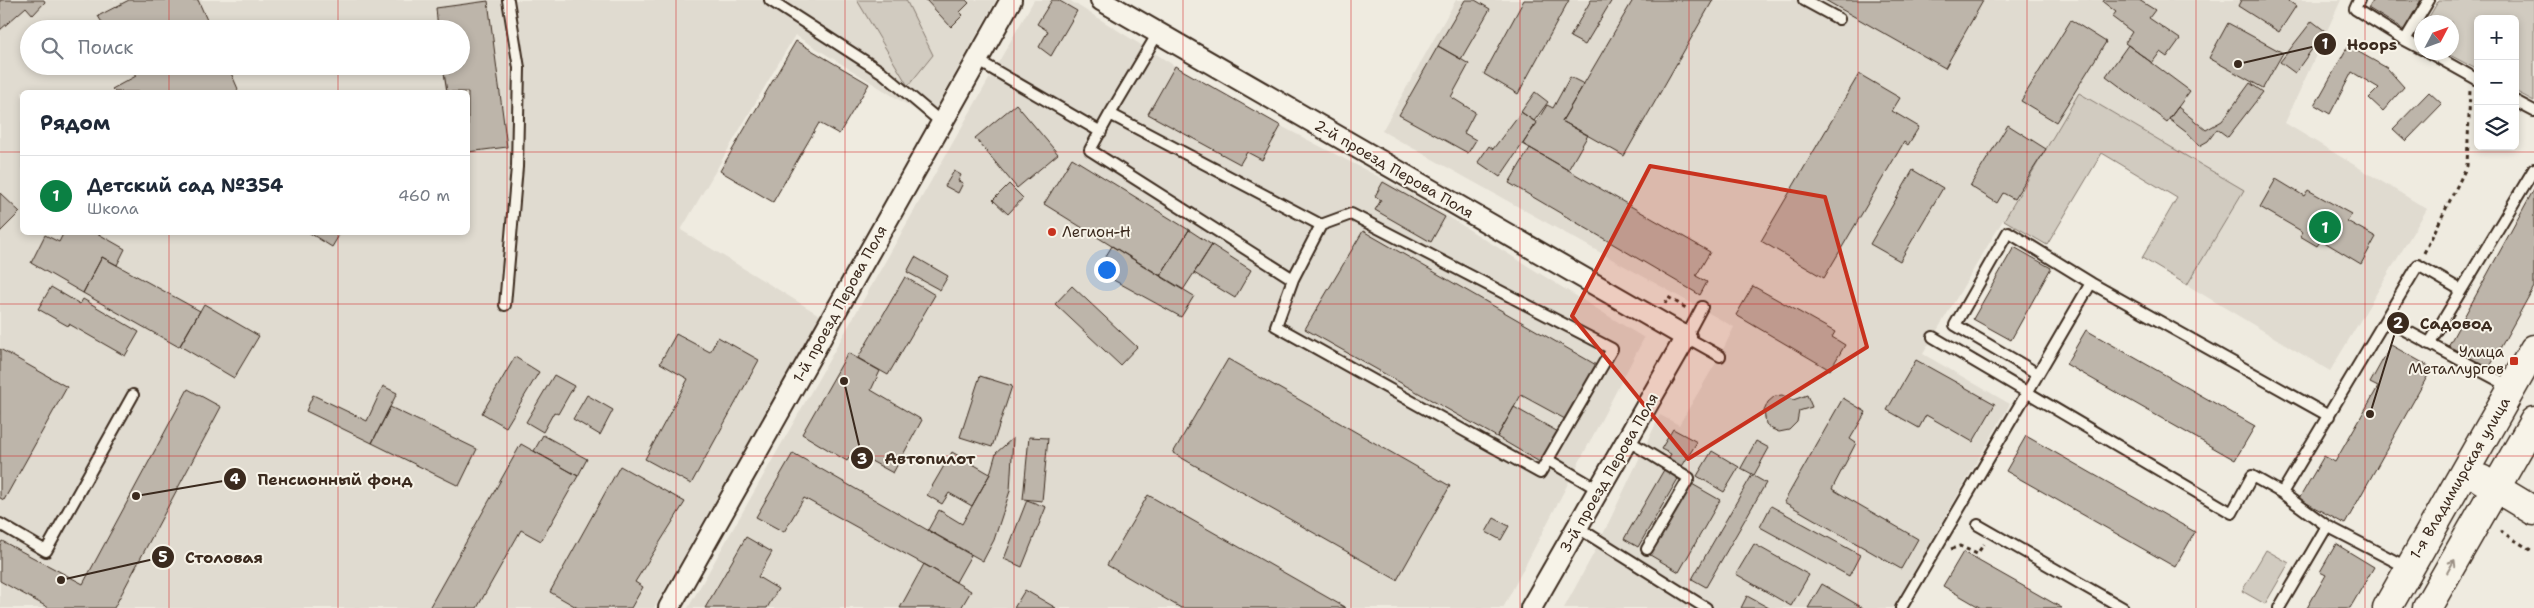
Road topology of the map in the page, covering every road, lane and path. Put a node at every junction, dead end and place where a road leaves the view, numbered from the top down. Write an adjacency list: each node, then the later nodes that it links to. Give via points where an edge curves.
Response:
1 (508, 0): 26 (lane, via 519,68 517,167)
2 (770, 0): 18 (lane, via 883,73)
3 (1010, 0): 12 (street, 1-й проезд Перова Поля)
4 (1102, 0): 9 (street, 2-й проезд Перова Поля)
5 (1804, 0): 8 (lane)
6 (2359, 0): 10 (lane, via 2355,9)
7 (2429, 0): 10 (lane)
8 (1839, 19)
9 (1158, 33): 17 (lane); 29 (street, 2-й проезд Перова Поля)
10 (2405, 40): 11 (lane)
11 (2414, 45)
12 (977, 60): 18 (street, 1-й проезд Перова Поля); 19 (lane)
13 (2442, 60): 14 (lane)
14 (2474, 78): 22 (path, via 2466,166)
15 (2519, 103): 16 (lane)
16 (2534, 112)
17 (1110, 114): 19 (lane); 21 (lane)
18 (942, 123): 57 (street, 1-й проезд Перова Поля)
19 (1101, 132): 23 (lane, via 1090,150)
20 (2534, 169): 25 (lane)
21 (1321, 225): 23 (lane); 41 (lane, via 1351,214 1612,349)
22 (2418, 265): 25 (lane); 28 (lane)
23 (1293, 279): 41 (lane, via 1276,326 1540,473)
24 (2091, 282): 34 (lane); 34 (lane, via 2008,232 1955,325); 38 (lane)
25 (2461, 290): 31 (lane)
26 (505, 305)
27 (1702, 308): 29 (lane)
28 (2386, 320): 31 (lane); 38 (lane)
29 (1686, 337): 33 (lane); 40 (street, 3-й проезд Перова Поля)
30 (1933, 337): 36 (lane)
31 (2429, 344): 35 (lane)
32 (2534, 349): 35 (main road, 1-я Владимирская улица)
33 (1720, 356)
34 (2038, 374): 36 (lane)
35 (2512, 387): 42 (main road, 1-я Владимирская улица)
36 (2028, 393): 45 (lane, via 2232,513 2252,476); 55 (lane)
37 (133, 395): 47 (lane, via 46,551)
38 (2328, 416): 45 (lane)
39 (2534, 421): 43 (main road)
40 (1627, 440): 44 (street, 3-й проезд Перова Поля); 53 (lane, via 1689,478)
41 (1548, 460): 44 (lane)
42 (2465, 469): 43 (main road); 56 (main road, 1-я Владимирская улица)
43 (2496, 488): 46 (main road); 64 (main road, one-way to 43)
44 (1599, 490): 50 (street, 3-й проезд Перова Поля)
45 (2282, 493): 49 (lane)
46 (2534, 511)
47 (0, 524)
48 (1978, 525): 52 (lane)
49 (2327, 526): 56 (lane); 62 (lane)
50 (1577, 527): 58 (street, 3-й проезд Перова Поля); 59 (lane)
51 (2500, 531): 54 (path)
52 (1990, 532): 55 (path, via 1977,554 1960,546); 61 (lane)
53 (1647, 548)
54 (2534, 552)
55 (1933, 554): 60 (lane)
56 (2409, 569): 63 (main road, 1-я Владимирская улица)
57 (669, 608)
58 (1531, 608)
59 (1706, 608)
60 (1901, 608)
61 (2123, 608)
62 (2279, 608)
63 (2387, 608)
64 (2427, 608)

